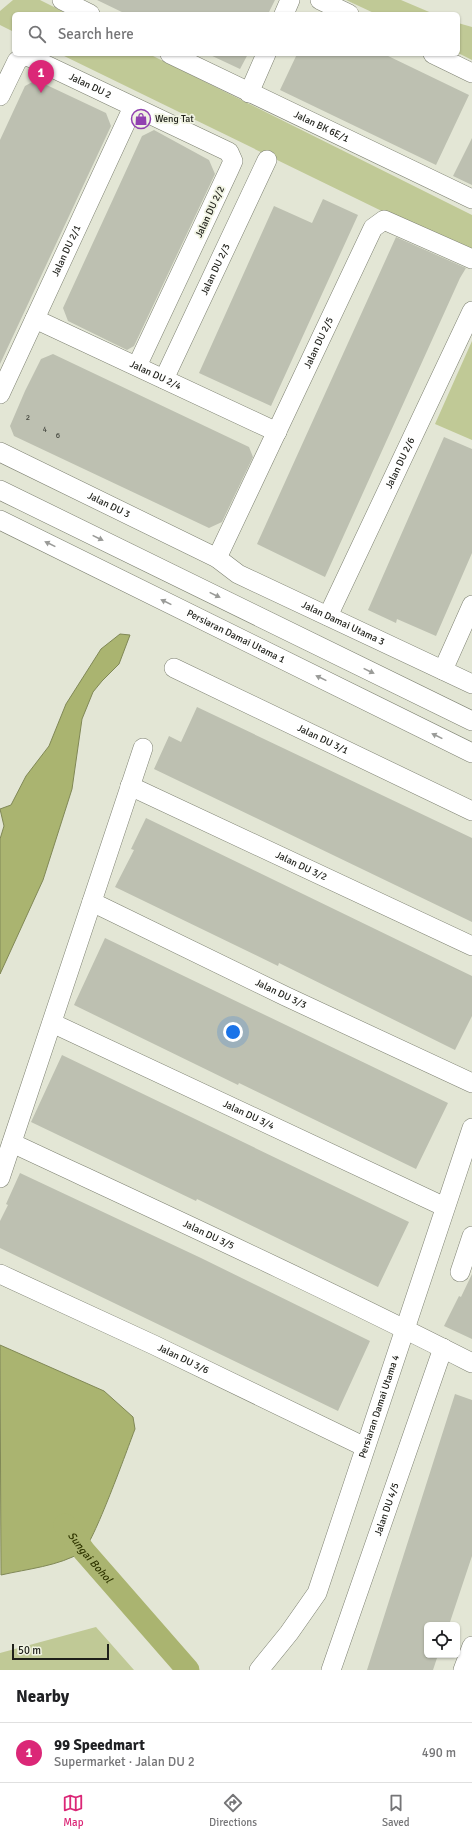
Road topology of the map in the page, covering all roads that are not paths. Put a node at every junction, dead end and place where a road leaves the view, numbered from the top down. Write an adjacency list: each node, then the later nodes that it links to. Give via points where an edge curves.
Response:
1 (62, 0): 4 (street)
2 (290, 0): 5 (street)
3 (320, 0): 6 (street)
4 (86, 12)
5 (285, 12)
6 (345, 12)
7 (174, 56): 11 (street, Jalan BK 6E/1)
8 (265, 56): 11 (street)
9 (437, 56): 10 (street)
10 (472, 73)
11 (249, 93): 15 (street, Jalan BK 6E/1)
12 (0, 96): 13 (street, Jalan DU 2, via 17,61 25,56)
13 (133, 107): 18 (street, Jalan DU 2/1); 19 (street, Jalan DU 2/2, via 229,152 233,162)
14 (267, 160): 20 (street, Jalan DU 2/3)
15 (472, 199)
16 (472, 259): 22 (street, Jalan DU 2/5, via 384,220 373,228)
17 (472, 311): 28 (street, Jalan DU 2/6)
18 (35, 319): 19 (street, Jalan DU 2/4); 21 (street, Jalan DU 2/1)
19 (137, 366): 20 (street, Jalan DU 2/4)
20 (164, 379): 22 (street, Jalan DU 2/4)
21 (0, 394)
22 (277, 432): 26 (street, Jalan DU 2/5)
23 (0, 452): 26 (street, Jalan DU 3)
24 (0, 490): 32 (street, one-way to 32)
25 (0, 520): 34 (street, Persiaran Damai Utama 1, one-way to 25)
26 (217, 558): 28 (street, Jalan Damai Utama 3, via 238,574)
27 (472, 605): 30 (street)
28 (328, 616): 30 (street, Jalan Damai Utama 3)
29 (174, 668): 36 (street, Jalan DU 3/1)
30 (443, 670): 31 (street, Jalan Damai Utama 3)
31 (472, 684)
32 (472, 721)
33 (143, 748): 35 (street)
34 (472, 753)
35 (130, 786): 37 (street); 38 (street, Jalan DU 3/2)
36 (472, 812)
37 (92, 902): 39 (street); 40 (street, Jalan DU 3/3)
38 (472, 946)
39 (52, 1023): 42 (street); 44 (street, Jalan DU 3/4)
40 (472, 1082)
41 (472, 1128): 44 (street, Persiaran Damai Utama 4)
42 (12, 1143): 43 (street); 48 (street, Jalan DU 3/5)
43 (0, 1178)
44 (445, 1207): 48 (street, Persiaran Damai Utama 4)
45 (472, 1236): 46 (street)
46 (460, 1272)
47 (0, 1274): 51 (street, Jalan DU 3/6)
48 (404, 1329): 49 (street, Jalan DU 3/5); 51 (street, Persiaran Damai Utama 4)
49 (443, 1348): 50 (street, Jalan DU 3/5); 54 (street, Jalan DU 4/5)
50 (472, 1363)
51 (365, 1447): 53 (street, Persiaran Damai Utama 4, via 317,1593)
52 (472, 1646): 55 (street)
53 (259, 1670)
54 (332, 1670)
55 (463, 1670)

